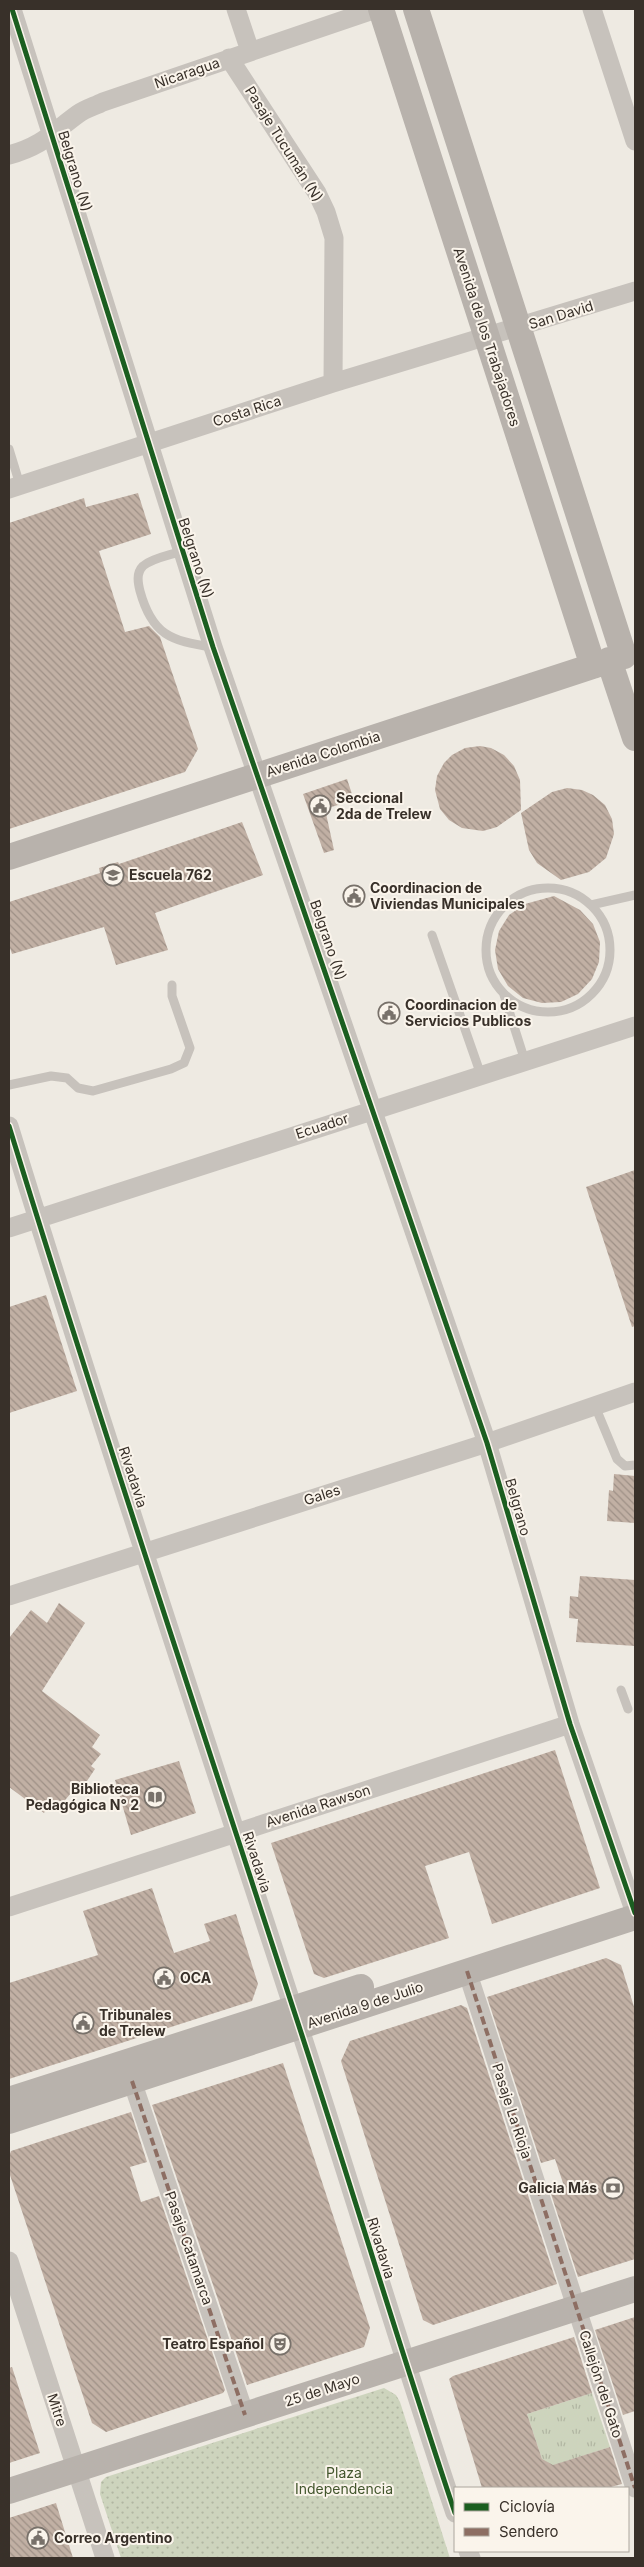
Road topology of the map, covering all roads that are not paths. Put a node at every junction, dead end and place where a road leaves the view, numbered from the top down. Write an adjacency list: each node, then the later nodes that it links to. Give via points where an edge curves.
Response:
1 (12, 9): 9 (street, Belgrano (N))
2 (236, 9): 7 (street)
3 (376, 9): 7 (street, Nicaragua)
4 (382, 9): 14 (street, Avenida de los Trabajadores)
5 (416, 9): 13 (street, Avenida de los Trabajadores)
6 (592, 9): 10 (street)
7 (250, 51): 8 (street, Nicaragua)
8 (229, 58): 9 (street, Nicaragua, via 103,102 80,113); 15 (street, Pasaje Tucumán (N), via 317,193 326,212 334,238)
9 (52, 136): 11 (street, Nicaragua, via 28,150); 16 (street, Belgrano (N))
10 (635, 141)
11 (9, 155)
12 (635, 292): 13 (street, San David)
13 (519, 328): 14 (street, San David); 21 (street, Avenida de los Trabajadores)
14 (487, 337): 15 (street, Costa Rica); 21 (street, Avenida de los Trabajadores)
15 (333, 383): 16 (street, Costa Rica)
16 (148, 443): 18 (street, Costa Rica); 19 (street, Belgrano (N))
17 (9, 449): 18 (lane)
18 (14, 487)
19 (182, 550): 20 (street, Belgrano (N)); 20 (lane, via 140,569 138,583 145,609 157,628 167,636 188,644)
20 (214, 647): 23 (street, Belgrano (N))
21 (615, 658): 22 (street, Avenida de los Trabajadores); 23 (street, Avenida Colombia)
22 (635, 738)
23 (258, 775): 24 (street, Avenida Colombia); 34 (street, Belgrano (N))
24 (9, 857)
25 (635, 895): 26 (lane)
26 (591, 905): 29 (lane, via 600,916 610,942 607,969 593,993 582,1002 556,1012 528,1009); 29 (lane, via 567,890 540,888 526,891 502,907 488,930 485,958 495,984)
27 (432, 935): 32 (lane)
28 (172, 985): 33 (lane, via 172,996 190,1048 184,1063 93,1091 78,1088 67,1078 51,1076)
29 (504, 995): 31 (lane)
30 (635, 1026): 31 (street, Ecuador)
31 (525, 1061): 32 (street, Ecuador)
32 (481, 1075): 34 (street, Ecuador)
33 (9, 1085)
34 (374, 1108): 36 (street, Ecuador); 40 (street, Belgrano)
35 (9, 1126): 36 (street, Rivadavia)
36 (37, 1219): 37 (street, Ecuador); 42 (street, Rivadavia)
37 (9, 1228)
38 (635, 1392): 39 (street, Gales)
39 (596, 1406): 40 (street, Gales); 41 (lane, via 617,1459 625,1466)
40 (487, 1442): 42 (street, Gales); 46 (street, Belgrano)
41 (635, 1466)
42 (145, 1552): 43 (street, Gales); 47 (street, Rivadavia)
43 (9, 1596)
44 (621, 1690): 45 (lane)
45 (628, 1709)
46 (570, 1724): 47 (street, Avenida Rawson); 49 (street, Belgrano)
47 (235, 1833): 48 (street, Avenida Rawson); 51 (street, Rivadavia)
48 (9, 1907)
49 (634, 1908): 50 (street, Avenida 9 de Julio); 51 (street, Avenida 9 de Julio)
50 (467, 1971): 51 (street, Avenida 9 de Julio); 57 (street, Pasaje La Rioja)
51 (297, 2018): 52 (street, Avenida 9 de Julio); 53 (street, Avenida 9 de Julio); 58 (street, Rivadavia)
52 (132, 2081): 54 (street, Avenida 9 de Julio); 59 (street, Pasaje Catamarca)
53 (9, 2100)
54 (9, 2121)
55 (9, 2261): 60 (street, Mitre)
56 (635, 2289): 57 (street, 25 de Mayo)
57 (576, 2308): 58 (street, 25 de Mayo); 61 (street, Callejón del Gato)
58 (405, 2363): 59 (street, 25 de Mayo); 63 (street, Rivadavia)
59 (245, 2415): 60 (street, 25 de Mayo)
60 (76, 2470): 62 (street, 25 de Mayo); 64 (street, Mitre)
61 (635, 2488)
62 (9, 2491)
63 (454, 2509)
64 (105, 2558)

